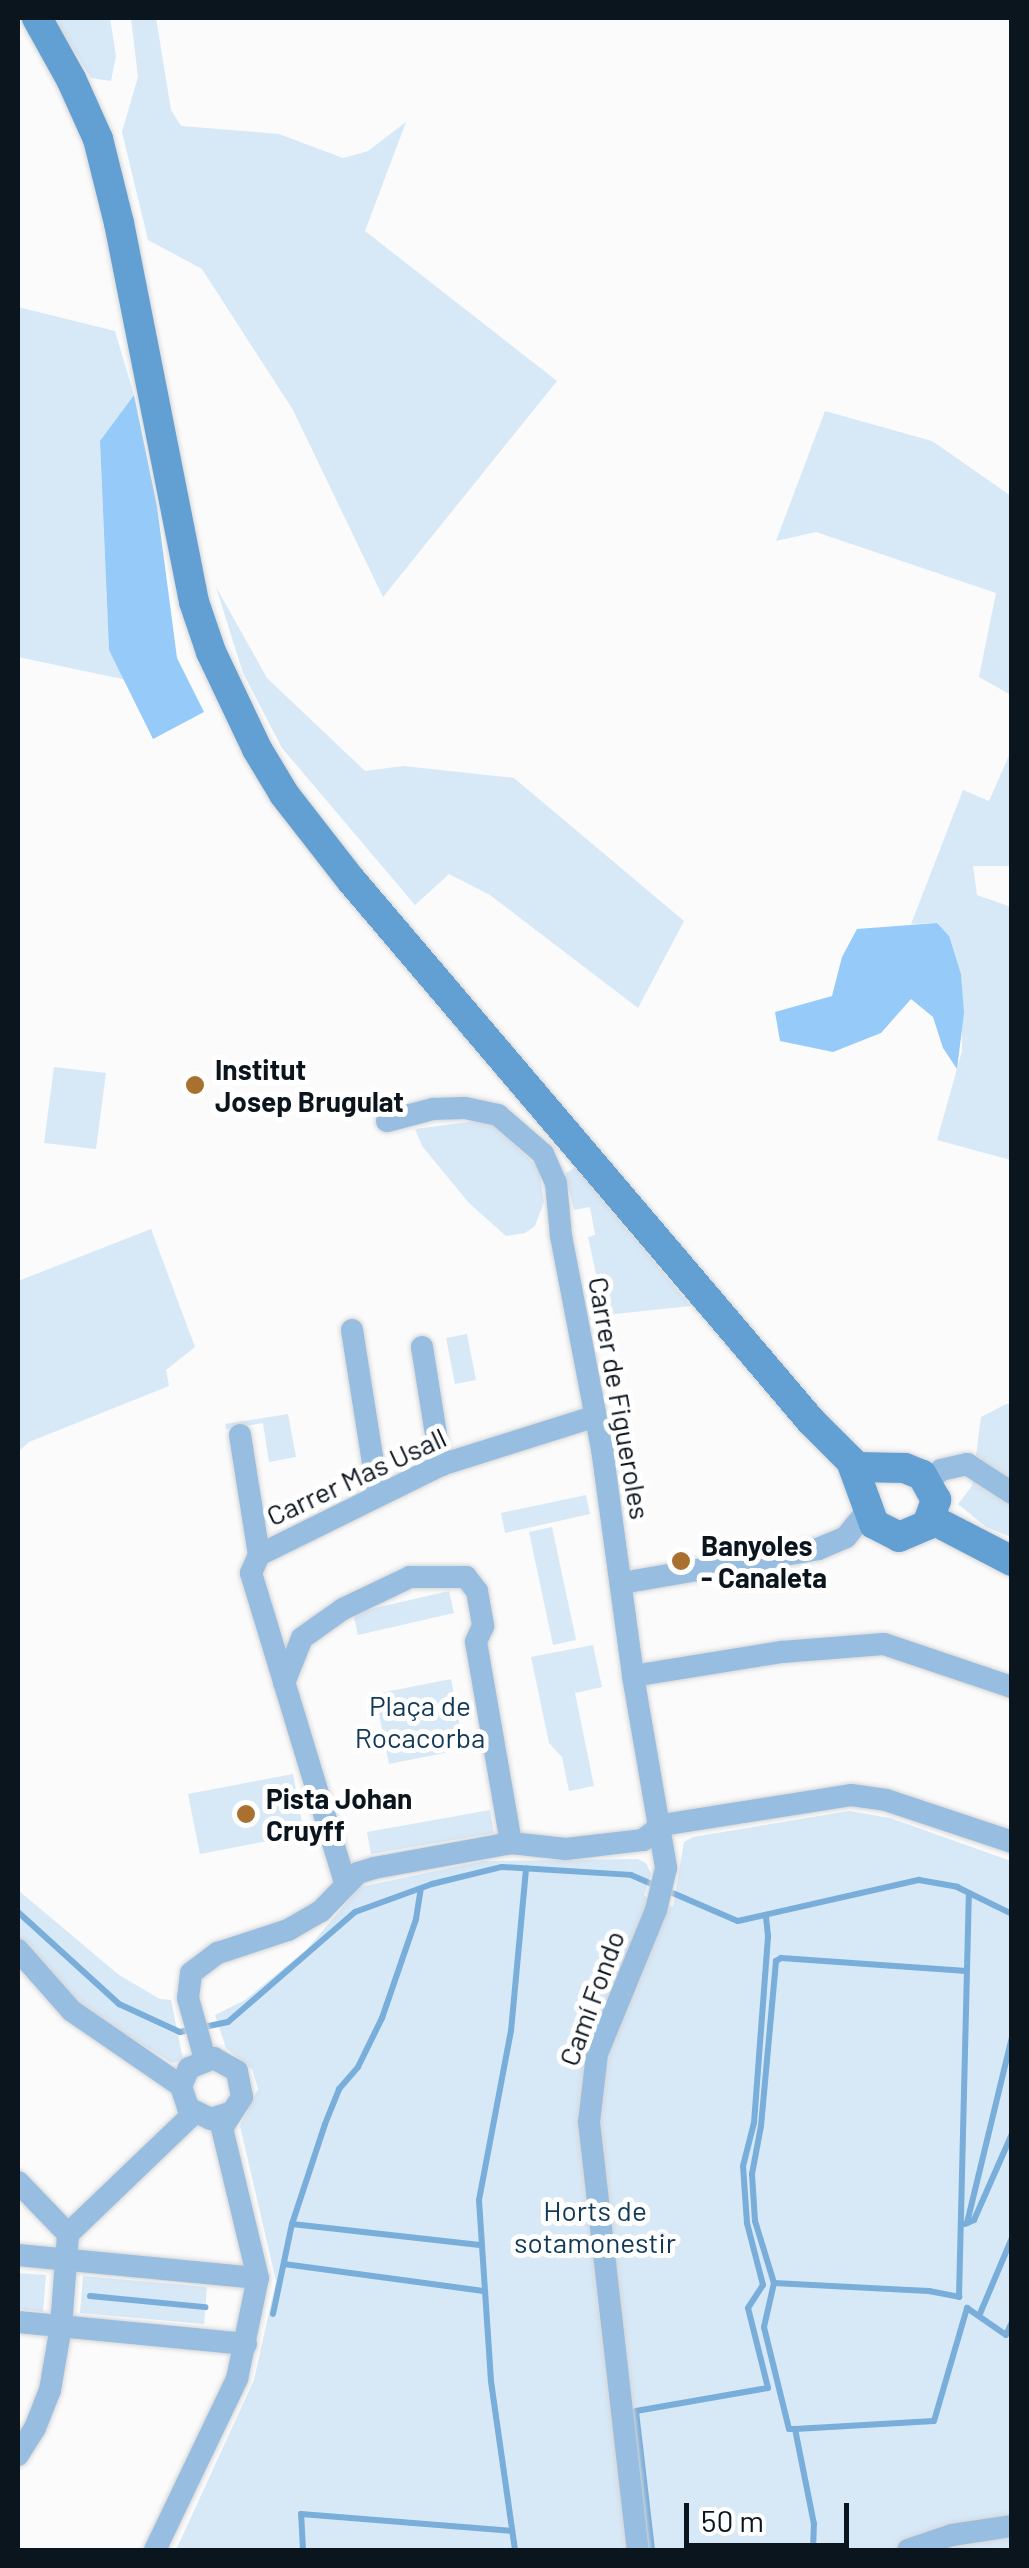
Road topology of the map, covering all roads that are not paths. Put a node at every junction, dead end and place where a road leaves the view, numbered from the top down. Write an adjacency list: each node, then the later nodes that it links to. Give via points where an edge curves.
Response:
1 (37, 18): 8 (street, via 98,139 194,602 257,749 351,880)
2 (387, 1121): 5 (street, Carrer de Figueroles, via 433,1109 482,1111 521,1130 543,1154 556,1183)
3 (352, 1330): 12 (street)
4 (422, 1347): 7 (street)
5 (594, 1418): 7 (street, Carrer Mas Usall); 17 (street, Carrer de Figueroles)
6 (240, 1435): 15 (street)
7 (441, 1465): 12 (street, Carrer Mas Usall)
8 (855, 1467): 9 (street); 13 (street)
9 (887, 1471): 10 (street, via 905,1468); 13 (street, via 873,1483)
10 (928, 1482): 11 (street, via 941,1470 966,1464); 14 (street, via 936,1500)
11 (1012, 1493)
12 (378, 1494): 15 (street, Carrer Mas Usall)
13 (867, 1506): 14 (street, via 879,1529 899,1537); 17 (street, via 846,1537 818,1549)
14 (932, 1519): 16 (street)
15 (258, 1555): 19 (street, via 251,1574)
16 (1012, 1561)
17 (622, 1583): 18 (street, Carrer de Figueroles)
18 (633, 1676): 20 (street, via 884,1644); 21 (street, Carrer de Figueroles)
19 (284, 1683): 23 (street, via 302,1638 382,1587 410,1578 466,1577 477,1591 483,1626 476,1642); 24 (street)
20 (1012, 1687)
21 (662, 1826): 22 (street, via 851,1795 900,1804); 23 (street, via 642,1840 566,1849); 40 (street, Camí Fondo, via 666,1868 656,1910 597,2054 589,2122)
22 (1012, 1842)
23 (511, 1844): 24 (street, via 374,1868)
24 (345, 1882): 26 (street, via 320,1911 288,1930 218,1953 191,1974 188,1998)
25 (18, 1952): 27 (street, via 72,2011)
26 (205, 2058): 27 (street, via 189,2068); 28 (street, via 238,2071 242,2097)
27 (182, 2086): 28 (street, via 184,2101)
28 (215, 2118): 30 (street); 33 (street)
29 (18, 2182): 30 (street)
30 (68, 2234): 32 (street)
31 (18, 2255): 32 (street)
32 (64, 2260): 33 (street); 35 (street)
33 (258, 2278): 36 (street)
34 (18, 2322): 35 (street)
35 (61, 2326): 36 (street); 37 (street, via 50,2390)
36 (246, 2344): 39 (street)
37 (18, 2455)
38 (1012, 2526): 41 (street)
39 (156, 2550)
40 (638, 2550)
41 (908, 2550)

